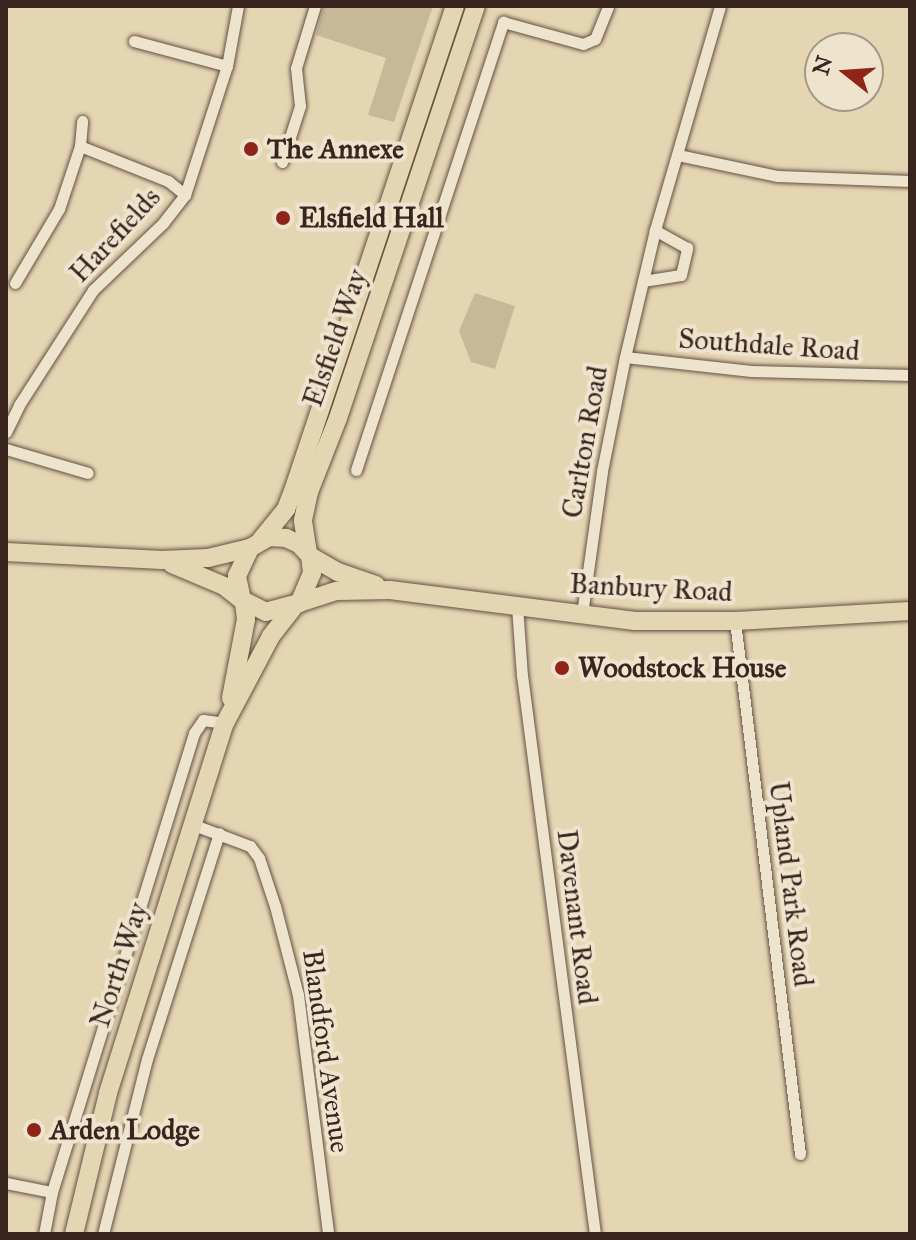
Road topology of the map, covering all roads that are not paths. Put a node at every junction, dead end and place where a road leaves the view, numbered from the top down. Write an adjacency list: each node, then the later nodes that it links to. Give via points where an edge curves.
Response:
1 (238, 6): 8 (street, Harefields)
2 (315, 6): 12 (street, via 296,68 300,106)
3 (455, 6): 24 (main road, Elsfield Way, via 294,488 286,509)
4 (476, 6): 26 (main road, Elsfield Way, via 309,492 303,520)
5 (608, 6): 22 (street, via 595,39 583,44 503,22)
6 (720, 6): 11 (street, Carlton Road)
7 (134, 41): 8 (street)
8 (227, 66): 14 (street, Harefields)
9 (82, 121): 10 (street)
10 (80, 146): 14 (street, Harefields, via 168,181); 17 (street, via 59,209)
11 (678, 155): 13 (street, via 778,176); 15 (street, Carlton Road)
12 (282, 162)
13 (910, 181)
14 (185, 195): 20 (street, Harefields, via 93,290)
15 (655, 230): 16 (street, Carlton Road); 16 (street, via 687,248 681,275)
16 (643, 281): 18 (street, Carlton Road)
17 (15, 283)
18 (625, 357): 19 (street, Southdale Road, via 751,371); 33 (street, Carlton Road)
19 (910, 375)
20 (6, 432)
21 (6, 449): 23 (street)
22 (356, 470)
23 (88, 473)
24 (255, 544): 26 (main road, via 286,538); 27 (main road, via 208,558); 29 (main road, via 237,576)
25 (6, 552): 27 (main road)
26 (309, 554): 28 (main road, Banbury Road, via 338,572); 30 (main road, via 309,585)
27 (162, 560): 29 (main road, via 210,579)
28 (390, 590): 30 (main road, Banbury Road, via 337,591); 31 (main road, Banbury Road)
29 (243, 602): 30 (main road, via 266,612); 35 (main road, North Way, via 245,627)
30 (297, 604): 35 (main road, North Way, via 271,636)
31 (517, 606): 33 (main road, Banbury Road); 45 (street, Davenant Road)
32 (910, 611): 34 (main road, Banbury Road)
33 (582, 614): 34 (main road, Banbury Road, via 635,621)
34 (735, 621): 38 (street, Upland Park Road)
35 (226, 720): 36 (main road, North Way); 40 (street, via 203,720 194,733)
36 (194, 825): 37 (street, Blandford Avenue); 42 (main road, North Way, via 108,1093)
37 (219, 833): 43 (street, via 147,1059); 44 (street, Blandford Avenue, via 243,842 259,858 291,961)
38 (800, 1154)
39 (6, 1183): 40 (street)
40 (52, 1192): 41 (street)
41 (44, 1234)
42 (74, 1234)
43 (103, 1234)
44 (328, 1234)
45 (595, 1234)

